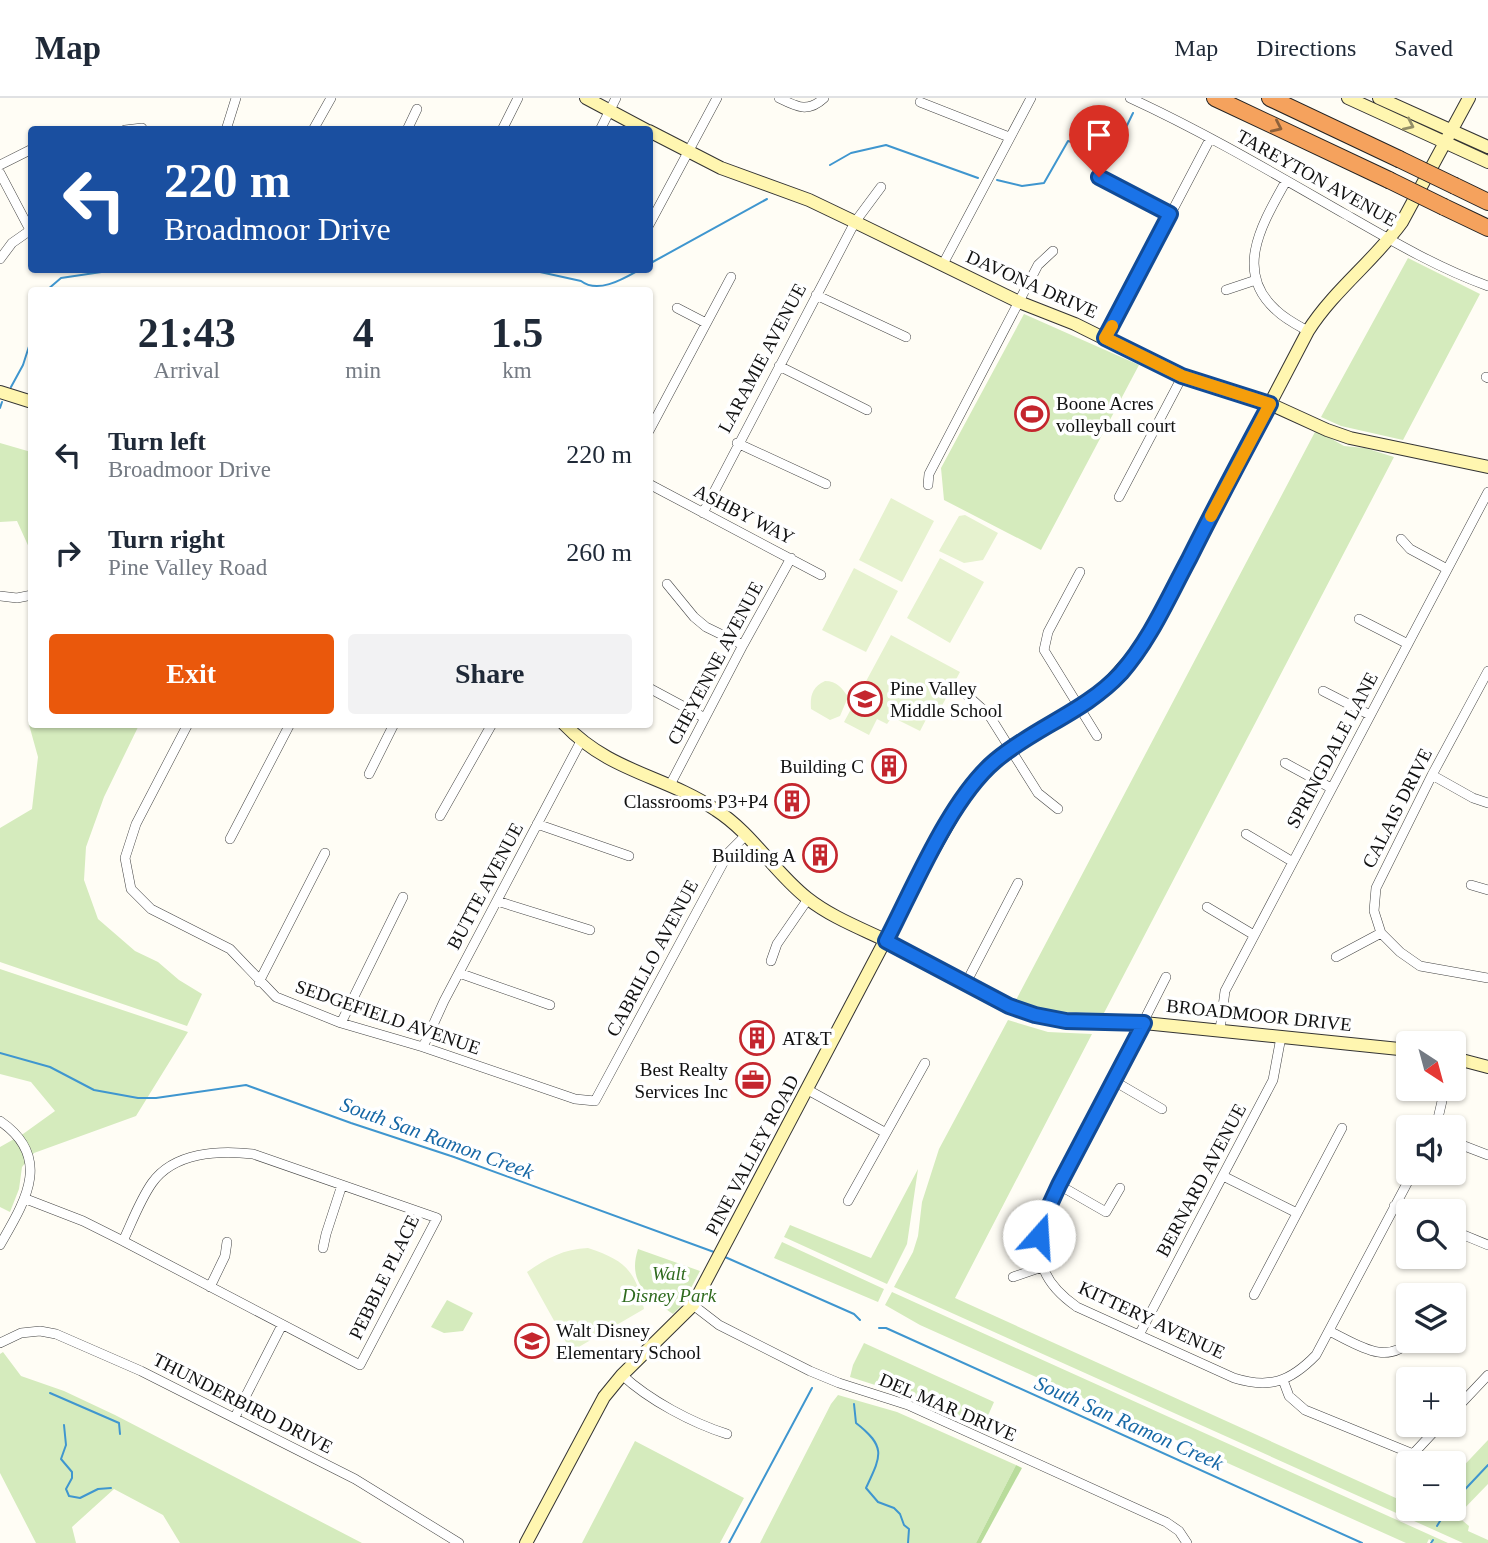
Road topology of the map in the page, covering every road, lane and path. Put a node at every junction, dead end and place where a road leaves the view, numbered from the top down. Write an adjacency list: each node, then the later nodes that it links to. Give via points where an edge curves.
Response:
1 (236, 98): 19 (street)
2 (331, 98): 20 (street)
3 (518, 98): 22 (street)
4 (586, 98): 18 (street, DAVONA DRIVE)
5 (617, 98): 18 (street)
6 (717, 98): 31 (street)
7 (779, 98): 8 (street, via 799,108 809,108)
8 (824, 98)
9 (1031, 98): 27 (street)
10 (1130, 98): 28 (street, TAREYTON AVENUE)
11 (1215, 98): 43 (highway, one-way to 43, bridge)
12 (1270, 98): 38 (highway, bridge)
13 (1348, 98): 26 (street, one-way to 26)
14 (1379, 98): 26 (street)
15 (1469, 98): 26 (street, PINE VALLEY ROAD)
16 (920, 102): 27 (street)
17 (417, 109): 21 (street)
18 (610, 111): 23 (street); 24 (street, DAVONA DRIVE)
19 (227, 126)
20 (315, 126)
21 (409, 126)
22 (504, 126)
23 (602, 126)
24 (639, 126)
25 (653, 133): 31 (street, DAVONA DRIVE)
26 (1448, 136): 29 (street); 32 (street); 45 (street, PINE VALLEY ROAD)
27 (1009, 138): 48 (street)
28 (1210, 139): 36 (street, TAREYTON AVENUE); 39 (street)
29 (1488, 147)
30 (28, 151): 33 (street)
31 (688, 152): 40 (street); 41 (street, DAVONA DRIVE)
32 (1488, 162)
33 (0, 165)
34 (0, 173): 42 (street)
35 (1099, 177): 39 (street)
36 (1286, 181): 45 (street, TAREYTON AVENUE); 50 (street, via 1260,228 1255,246)
37 (881, 187): 41 (street, LARAMIE AVENUE)
38 (1488, 202)
39 (1170, 214): 59 (street)
40 (653, 218)
41 (855, 222): 48 (street, DAVONA DRIVE); 53 (street, LARAMIE AVENUE)
42 (28, 224)
43 (1488, 228)
44 (28, 232): 47 (street)
45 (1390, 239): 51 (street, TAREYTON AVENUE); 57 (street, PINE VALLEY ROAD, via 1334,295)
46 (1053, 251): 54 (street, via 1038,265)
47 (0, 259)
48 (943, 264): 54 (street, DAVONA DRIVE)
49 (731, 277): 56 (street)
50 (1256, 280): 52 (street); 57 (street, via 1274,309)
51 (1488, 286)
52 (1226, 290)
53 (816, 295): 58 (street); 60 (street, LARAMIE AVENUE)
54 (1019, 302): 59 (street, DAVONA DRIVE); 70 (street, via 929,474)
55 (677, 308): 56 (street)
56 (706, 323): 66 (street)
57 (1308, 331): 64 (street, PINE VALLEY ROAD)
58 (906, 337)
59 (1105, 338): 61 (street, DAVONA DRIVE)
60 (779, 366): 65 (street); 67 (street, LARAMIE AVENUE)
61 (1182, 376): 64 (street, DAVONA DRIVE); 73 (street)
62 (0, 392): 63 (street)
63 (28, 400)
64 (1270, 404): 68 (street, DAVONA DRIVE, via 1350,438); 90 (street, PINE VALLEY ROAD, via 1136,653)
65 (867, 410)
66 (653, 423)
67 (737, 443): 69 (street); 74 (street, LARAMIE AVENUE)
68 (1488, 467)
69 (826, 484)
70 (928, 485)
71 (653, 486): 74 (street, ASHBY WAY)
72 (1488, 492): 77 (street, SPRINGDALE LANE)
73 (1119, 497)
74 (702, 513): 76 (street, ASHBY WAY)
75 (1401, 539): 77 (street)
76 (791, 558): 79 (street, ASHBY WAY); 85 (street, CHEYENNE AVENUE)
77 (1447, 569): 84 (street, SPRINGDALE LANE)
78 (1080, 572): 90 (street, via 1048,632 1044,650)
79 (821, 575)
80 (667, 584): 85 (street, via 706,627)
81 (0, 596): 82 (street)
82 (28, 596)
83 (1359, 619): 84 (street)
84 (1408, 644): 91 (street, SPRINGDALE LANE)
85 (743, 645): 92 (street, CHEYENNE AVENUE)
86 (1488, 671): 103 (street, CALAIS DRIVE)
87 (653, 690): 92 (street)
88 (1323, 691): 91 (street)
89 (968, 696): 100 (street, via 989,715)
90 (1080, 708): 98 (street); 100 (street, PINE VALLEY ROAD)
91 (1370, 715): 105 (street, SPRINGDALE LANE)
92 (705, 718): 104 (street, CHEYENNE AVENUE)
93 (186, 728): 132 (street, SEDGEFIELD AVENUE, via 136,824 125,859 131,888 151,909 230,949)
94 (288, 728): 112 (street)
95 (392, 728): 102 (street)
96 (490, 728): 108 (street)
97 (568, 728): 99 (street, BROADMOOR DRIVE)
98 (1097, 736)
99 (581, 741): 104 (street, BROADMOOR DRIVE, via 621,766); 109 (street, BUTTE AVENUE)
100 (1009, 750): 107 (street, via 1038,793); 126 (street, PINE VALLEY ROAD, via 969,787)
101 (1285, 763): 105 (street)
102 (369, 774)
103 (1432, 775): 106 (street); 124 (street, CALAIS DRIVE, via 1376,888 1374,911)
104 (670, 785): 111 (street, BROADMOOR DRIVE, via 714,809)
105 (1331, 788): 115 (street, SPRINGDALE LANE)
106 (1488, 803)
107 (1058, 809)
108 (440, 816)
109 (537, 824): 114 (street); 121 (street, BUTTE AVENUE)
110 (1245, 834): 115 (street)
111 (746, 835): 120 (street, BROADMOOR DRIVE); 146 (street, CABRILLO AVENUE, via 729,852)
112 (230, 839)
113 (325, 853): 132 (street)
114 (629, 856)
115 (1293, 862): 125 (street, SPRINGDALE LANE)
116 (1018, 883): 133 (street)
117 (1471, 885): 118 (street)
118 (1488, 890)
119 (402, 897): 135 (street)
120 (808, 899): 126 (street, BROADMOOR DRIVE); 128 (street, via 777,944)
121 (497, 901): 123 (street); 129 (street, BUTTE AVENUE)
122 (1208, 907): 125 (street)
123 (590, 930)
124 (1381, 933): 127 (street); 131 (street, via 1420,966)
125 (1254, 935): 137 (street, SPRINGDALE LANE, via 1225,991)
126 (886, 941): 133 (street, BROADMOOR DRIVE); 145 (street, PINE VALLEY ROAD)
127 (1336, 957)
128 (771, 961)
129 (459, 974): 134 (street); 139 (street, BUTTE AVENUE)
130 (1166, 977): 136 (street)
131 (1488, 978)
132 (259, 982): 135 (street, SEDGEFIELD AVENUE, via 276,997)
133 (966, 983): 136 (street, BROADMOOR DRIVE, via 1035,1015 1066,1021)
134 (550, 1005)
135 (341, 1023): 139 (street, SEDGEFIELD AVENUE)
136 (1144, 1023): 137 (street, BROADMOOR DRIVE); 144 (street)
137 (1220, 1030): 138 (street, BROADMOOR DRIVE)
138 (1281, 1037): 140 (street, BROADMOOR DRIVE); 153 (street, BERNARD AVENUE, via 1273,1080)
139 (423, 1047): 146 (street, SEDGEFIELD AVENUE, via 575,1099)
140 (1396, 1049)
141 (1466, 1061): 143 (street)
142 (925, 1063): 150 (street)
143 (1488, 1066)
144 (1114, 1081): 147 (street); 155 (street)
145 (808, 1090): 150 (street); 172 (street, PINE VALLEY ROAD)
146 (595, 1101)
147 (1162, 1109)
148 (0, 1121): 158 (street, via 26,1155 30,1176)
149 (1342, 1128): 161 (street)
150 (886, 1133): 159 (street)
151 (1466, 1147): 152 (street)
152 (1488, 1155)
153 (1223, 1176): 161 (street); 176 (street, BERNARD AVENUE)
154 (342, 1185): 163 (street, PEBBLE PLACE, via 253,1154 231,1152 186,1159 153,1182); 167 (street); 173 (street, PEBBLE PLACE, via 437,1219 359,1365)
155 (1059, 1185): 157 (street, via 1106,1212); 168 (street, via 1039,1236)
156 (1406, 1185): 160 (street)
157 (1120, 1188)
158 (26, 1199): 163 (street, PEBBLE PLACE); 165 (street)
159 (848, 1200)
160 (1394, 1206): 175 (street)
161 (1297, 1213): 171 (street)
162 (1466, 1236): 166 (street)
163 (123, 1241): 170 (street, PEBBLE PLACE)
164 (227, 1242): 170 (street)
165 (0, 1245)
166 (1488, 1245)
167 (323, 1248)
168 (1042, 1266): 169 (street); 176 (street, KITTERY AVENUE, via 1050,1283 1077,1307)
169 (1013, 1277)
170 (210, 1287): 173 (street, PEBBLE PLACE)
171 (1254, 1295)
172 (694, 1305): 179 (street, PINE VALLEY ROAD); 188 (street, DEL MAR DRIVE, via 719,1325 810,1371 908,1405 1166,1522)
173 (282, 1325): 183 (street)
174 (0, 1329): 177 (street)
175 (1329, 1331): 178 (street, via 1377,1353); 181 (street, via 1311,1361)
176 (1139, 1335): 181 (street, KITTERY AVENUE, via 1234,1378 1252,1383)
177 (3, 1341): 183 (street, THUNDERBIRD DRIVE, via 40,1331 56,1334)
178 (1396, 1352)
179 (622, 1375): 184 (street, via 640,1392); 187 (street, PINE VALLEY ROAD, via 604,1397)
180 (1488, 1375): 182 (street)
181 (1283, 1380): 185 (street, via 1289,1396 1305,1410 1413,1454)
182 (1466, 1398)
183 (235, 1417): 186 (street, THUNDERBIRD DRIVE, via 355,1479)
184 (727, 1434)
185 (1429, 1437)
186 (459, 1543)
187 (526, 1543)
188 (1187, 1543)

